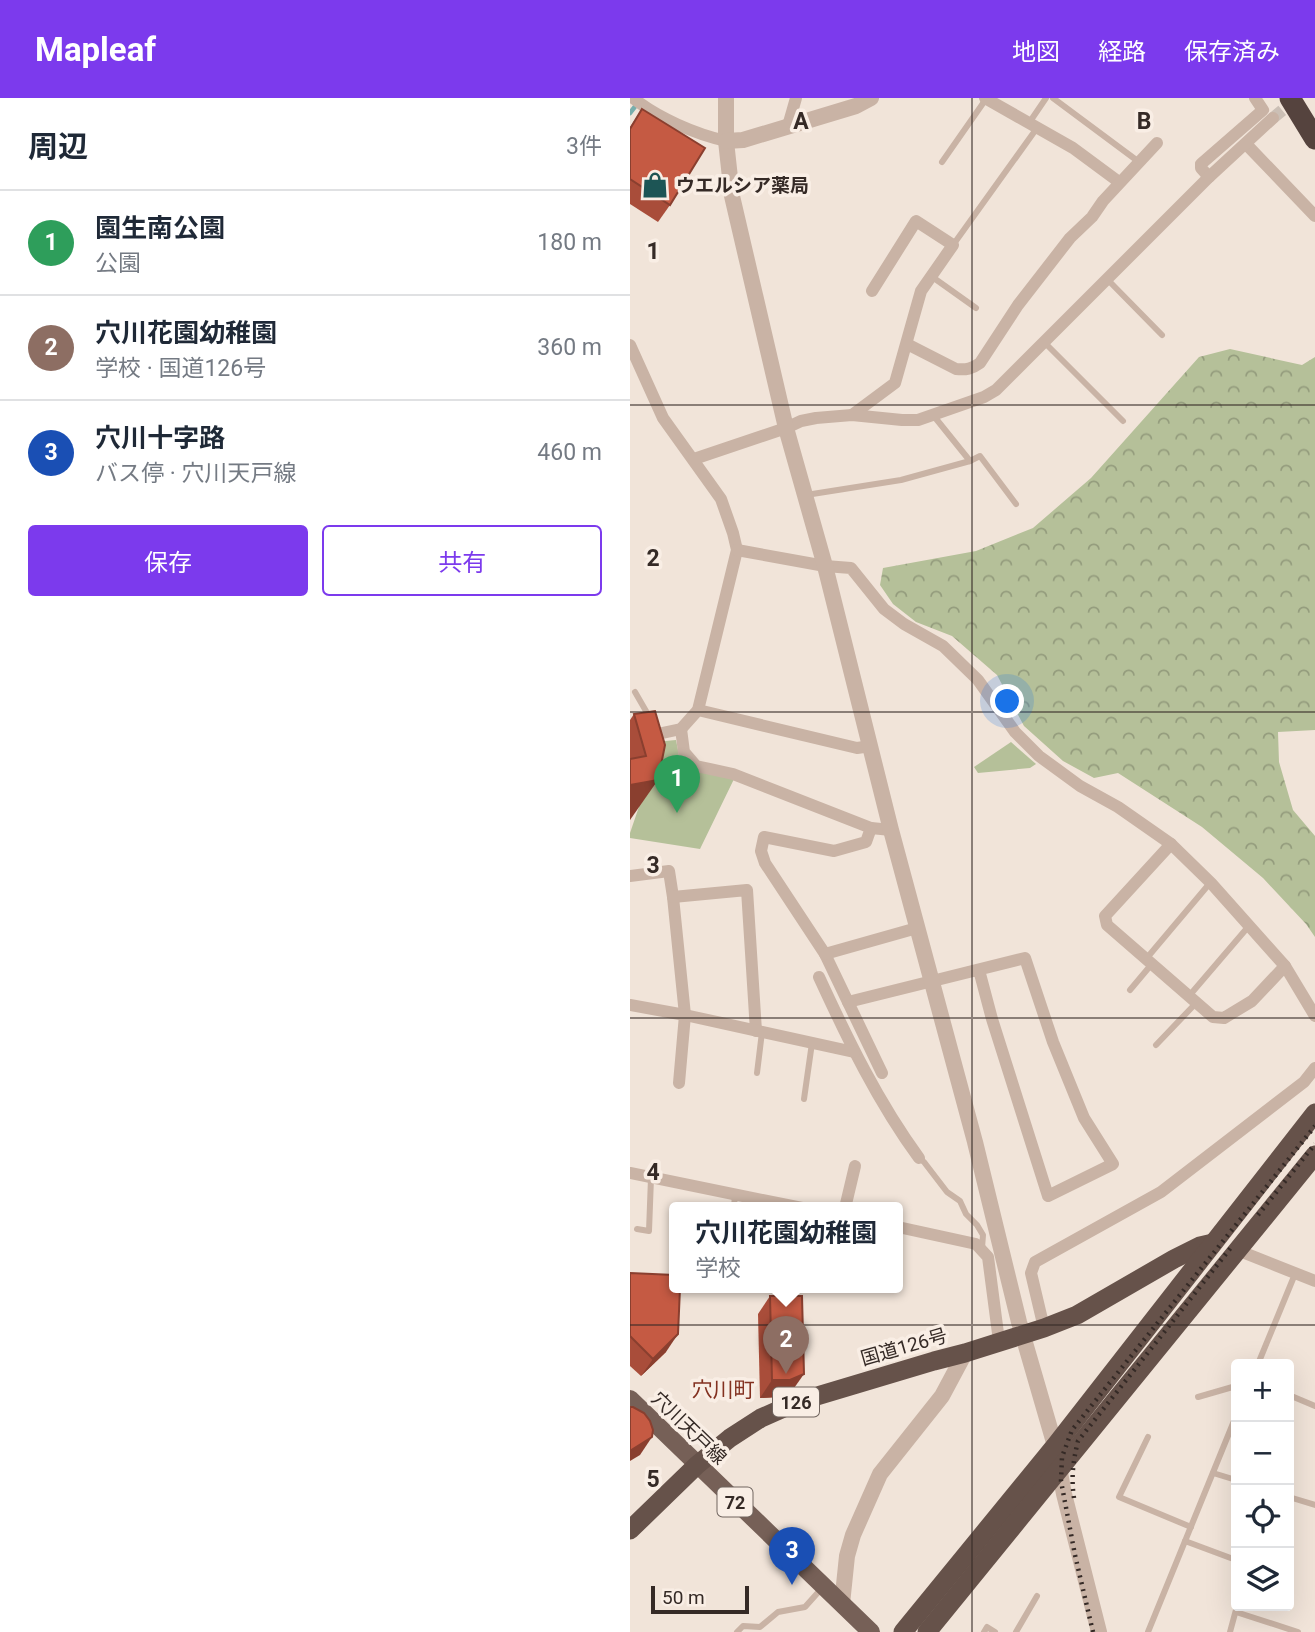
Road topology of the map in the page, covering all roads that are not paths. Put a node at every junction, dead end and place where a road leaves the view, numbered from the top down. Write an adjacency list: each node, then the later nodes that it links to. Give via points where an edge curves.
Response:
1 (633, 98): 16 (street, via 705,137)
2 (726, 98): 16 (street)
3 (796, 98): 13 (street)
4 (871, 98): 13 (street)
5 (986, 98): 14 (street); 19 (lane)
6 (1045, 98): 14 (lane)
7 (1053, 98): 20 (lane)
8 (1255, 98): 21 (street, via 1263,110 1201,164)
9 (1290, 98): 15 (highway)
10 (1304, 98): 11 (highway)
11 (1315, 114)
12 (1273, 118): 18 (street)
13 (788, 126): 16 (street)
14 (1033, 126): 22 (street); 24 (lane)
15 (1315, 139)
16 (726, 141): 36 (street, via 732,196)
17 (1157, 143): 20 (street)
18 (1246, 144): 21 (street); 23 (street)
19 (942, 162)
20 (1139, 162): 22 (street)
21 (1209, 177): 26 (street)
22 (1119, 182): 31 (street, via 1018,305 981,363 956,369)
23 (1315, 216)
24 (953, 245): 25 (street); 27 (street, via 916,221)
25 (931, 276): 28 (lane); 31 (street, via 921,291)
26 (1107, 279): 29 (lane); 30 (street)
27 (872, 291)
28 (976, 308)
29 (1163, 335)
30 (1044, 342): 34 (street, via 990,394); 35 (lane)
31 (907, 344): 33 (street, via 895,383)
32 (630, 345): 37 (street, via 663,418)
33 (852, 415): 34 (street, via 902,421); 36 (street, via 816,418)
34 (933, 415): 38 (lane)
35 (1124, 421)
36 (786, 428): 37 (street); 39 (street)
37 (694, 459): 41 (street, via 721,499)
38 (970, 461): 39 (lane, via 901,480); 40 (lane, via 980,456)
39 (804, 496): 42 (street)
40 (1016, 504)
41 (737, 550): 42 (street); 44 (street)
42 (825, 566): 48 (street); 51 (street, via 851,568 884,609 943,646 978,680 1015,732 1039,756)
43 (635, 692): 46 (lane)
44 (698, 710): 45 (street); 48 (street, via 857,748)
45 (681, 729): 46 (street); 49 (street, via 684,752 695,766 733,774)
46 (659, 735): 47 (street)
47 (630, 740)
48 (871, 746): 50 (street)
49 (871, 828): 50 (street); 57 (street, via 866,842 834,850 764,837 761,851 765,863)
50 (891, 830): 56 (street)
51 (1171, 844): 53 (street); 58 (street, via 1105,916 1107,925)
52 (630, 876): 54 (street, via 669,871)
53 (1211, 883): 55 (street); 58 (lane)
54 (673, 897): 67 (street); 69 (street, via 747,890)
55 (1248, 927): 59 (street); 64 (lane)
56 (917, 928): 57 (street); 62 (street)
57 (825, 954): 65 (street)
58 (1149, 962): 63 (lane); 64 (street)
59 (1285, 966): 64 (street, via 1252,1001 1224,1018 1213,1017); 68 (street)
60 (979, 970): 60 (street, via 1025,958 1052,1042 1084,1118 1113,1164 1048,1196); 62 (street)
61 (818, 977): 72 (street)
62 (933, 982): 65 (street); 106 (street)
63 (1130, 990)
64 (1193, 999): 71 (lane)
65 (848, 1002): 75 (street)
66 (630, 1005): 67 (street)
67 (685, 1015): 69 (street); 76 (street)
68 (1315, 1016)
69 (759, 1031): 70 (street); 74 (lane)
70 (813, 1044): 72 (street); 77 (lane)
71 (1156, 1045)
72 (854, 1052): 80 (street)
73 (1315, 1068): 95 (street, via 1304,1082 1161,1192 1035,1262 1031,1273)
74 (757, 1073)
75 (882, 1073)
76 (679, 1083)
77 (804, 1099)
78 (1315, 1114): 90 (highway)
79 (1315, 1155): 92 (highway)
80 (919, 1158): 91 (lane, via 960,1201 983,1235)
81 (855, 1166): 87 (street)
82 (630, 1173): 83 (street)
83 (651, 1177): 84 (street); 89 (lane, via 649,1231)
84 (735, 1194): 85 (lane); 86 (street)
85 (734, 1202)
86 (773, 1202)
87 (846, 1202)
88 (903, 1228): 91 (street, via 976,1244)
89 (637, 1229)
90 (1213, 1243): 95 (highway, 国道126号 / 126); 106 (highway)
91 (982, 1250): 96 (street, via 988,1257)
92 (1237, 1250): 93 (street); 108 (highway)
93 (1296, 1274): 94 (street); 98 (lane)
94 (1315, 1281)
95 (1044, 1328): 96 (highway, 国道126号 / 126)
96 (999, 1341): 97 (highway, 国道126号 / 126)
97 (965, 1353): 107 (highway, 国道126号 / 126, via 797,1402 761,1418); 119 (street, via 942,1396 880,1474 853,1535)
98 (1260, 1359)
99 (1231, 1387): 100 (lane)
100 (1198, 1397)
101 (1294, 1397): 103 (lane)
102 (630, 1399): 107 (main road, 穴川天戸線 / 72)
103 (1315, 1406)
104 (1234, 1422): 109 (lane)
105 (1148, 1437): 113 (lane, via 1119,1497)
106 (1055, 1446): 108 (street); 124 (highway)
107 (698, 1465): 114 (highway, 国道126号 / 126); 117 (main road, 穴川天戸線 / 72)
108 (1060, 1467): 125 (highway); 129 (street)
109 (1213, 1473): 110 (lane); 113 (lane)
110 (1231, 1478)
111 (1294, 1499): 112 (lane)
112 (1315, 1505)
113 (1191, 1527): 115 (lane)
114 (630, 1530)
115 (1185, 1542): 116 (lane); 130 (lane)
116 (1231, 1558)
117 (823, 1586): 119 (main road, 穴川天戸線 / 72); 122 (lane, via 805,1607 778,1612 760,1627 743,1626)
118 (1037, 1596): 128 (lane)
119 (842, 1604): 123 (main road, 穴川天戸線 / 72)
120 (1235, 1611): 131 (lane)
121 (1241, 1611): 132 (lane)
122 (737, 1632)
123 (871, 1632)
124 (902, 1632)
125 (927, 1632)
126 (984, 1632): 127 (lane, via 987,1627)
127 (995, 1632)
128 (1016, 1632)
129 (1099, 1632)
130 (1148, 1632)
131 (1230, 1632)
132 (1298, 1632)

